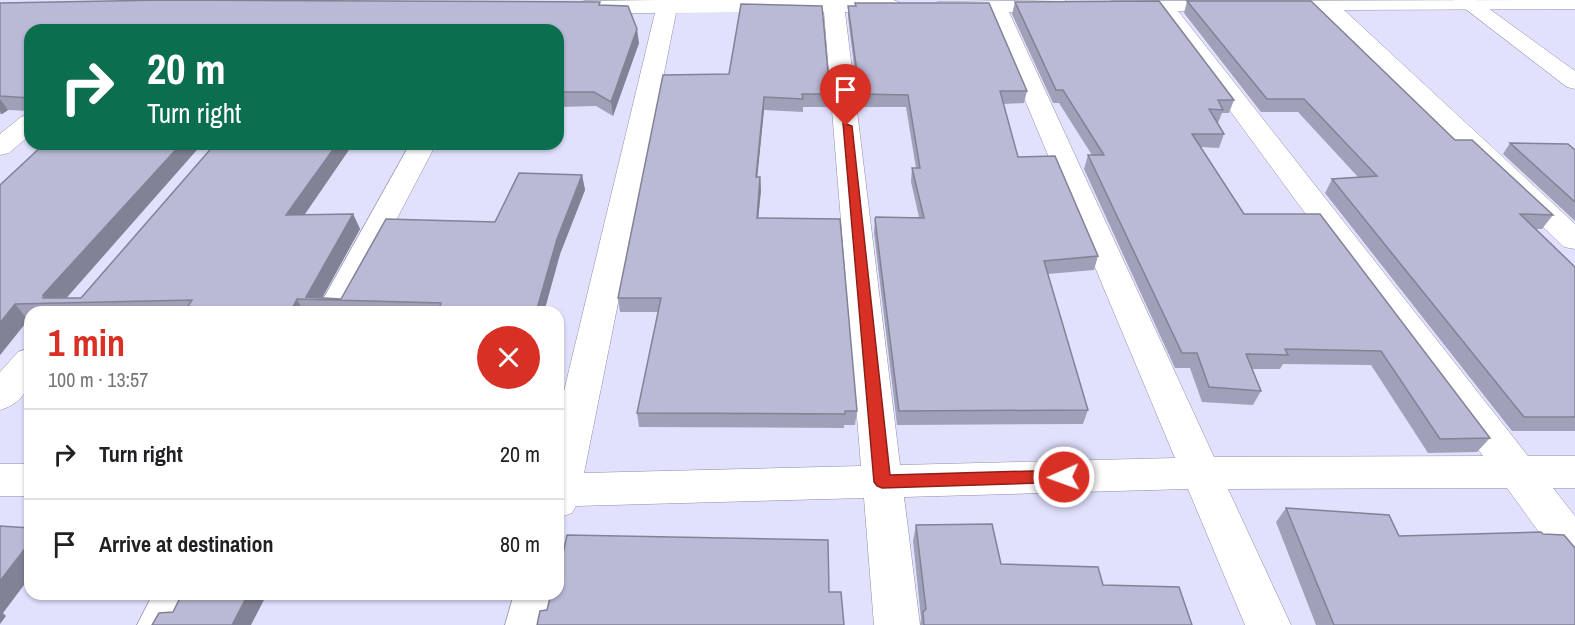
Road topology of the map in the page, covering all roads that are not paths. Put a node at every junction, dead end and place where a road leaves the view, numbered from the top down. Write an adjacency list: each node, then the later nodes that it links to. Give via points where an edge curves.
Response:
1 (1465, 1): 2 (street); 5 (street); 14 (street)
2 (1323, 2): 4 (street); 18 (street)
3 (994, 3): 8 (street); 9 (street); 25 (street)
4 (1161, 3): 10 (street); 23 (street)
5 (1575, 3)
6 (348, 4): 11 (street); 13 (street)
7 (668, 4): 8 (street); 12 (street); 22 (street)
8 (834, 4): 28 (street)
9 (1079, 5)
10 (1103, 5)
11 (314, 6)
12 (565, 7)
13 (325, 24)
14 (1575, 82)
15 (24, 127): 16 (street)
16 (0, 147)
17 (420, 150): 19 (street)
18 (1575, 240)
19 (335, 306)
20 (24, 368): 21 (street)
21 (0, 396)
22 (564, 471)
23 (1517, 471): 24 (street); 25 (street); 30 (street)
24 (1575, 472)
25 (1201, 473): 28 (street); 36 (street)
26 (0, 480): 27 (street)
27 (24, 480)
28 (882, 482): 29 (street); 35 (street)
29 (564, 493)
30 (1575, 548)
31 (174, 600): 33 (street)
32 (534, 600): 34 (street)
33 (160, 625)
34 (528, 625)
35 (897, 625)
36 (1268, 625)

